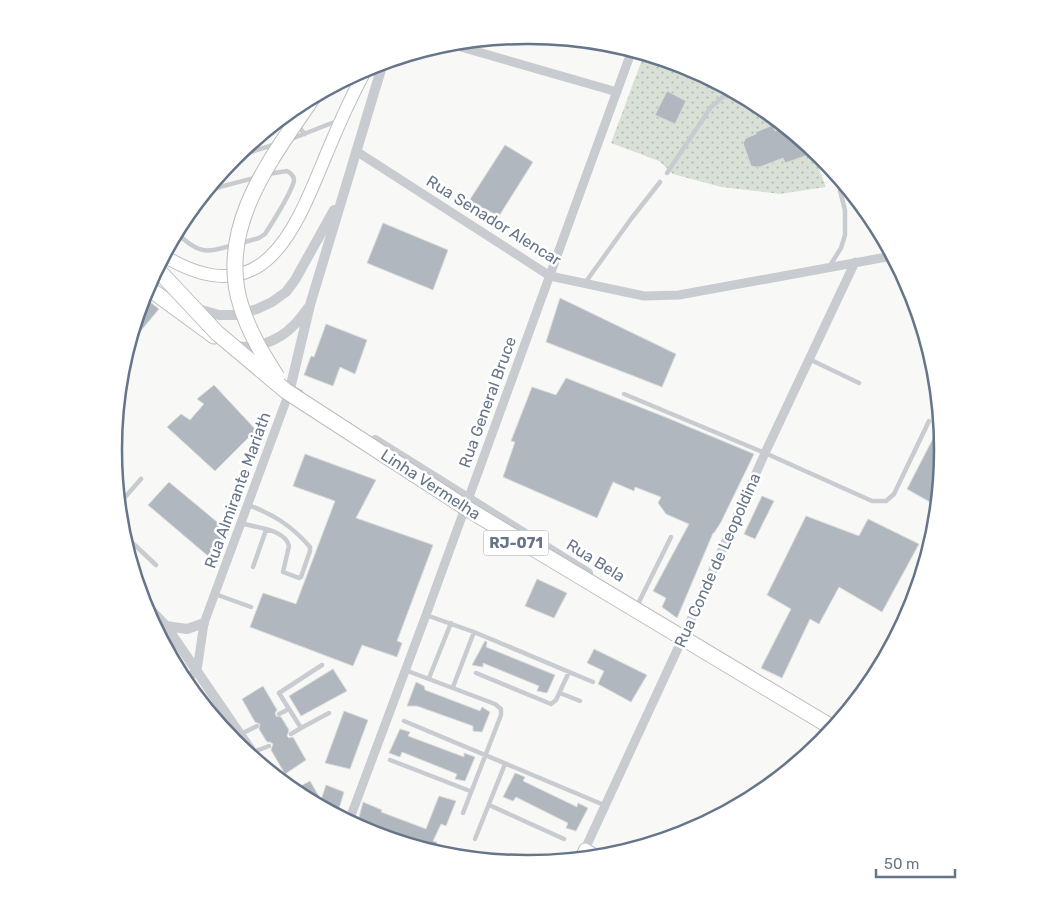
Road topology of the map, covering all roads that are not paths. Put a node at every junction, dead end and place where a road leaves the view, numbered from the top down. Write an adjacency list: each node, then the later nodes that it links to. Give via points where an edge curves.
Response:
1 (467, 49): 5 (street)
2 (629, 57): 5 (street, Rua General Bruce)
3 (380, 72): 14 (street)
4 (359, 81): 9 (main road)
5 (617, 92): 26 (street, Rua General Bruce)
6 (726, 96): 15 (lane, via 711,107)
7 (303, 112): 37 (highway, bridge, via 253,192 244,212 234,263 240,304 248,326)
8 (292, 120): 11 (lane)
9 (340, 120): 11 (lane); 22 (main road, via 304,208 287,239 271,258 240,274 220,276 201,273)
10 (282, 128): 12 (lane)
11 (305, 134): 12 (lane)
12 (291, 139): 13 (lane)
13 (253, 151)
14 (356, 151): 19 (street); 26 (street, Rua Senador Alencar)
15 (667, 173)
16 (660, 182): 29 (lane)
17 (219, 187): 20 (lane, via 281,170 287,171 294,180 265,234 213,251 198,250)
18 (840, 191): 24 (lane, via 845,210 845,235)
19 (343, 194): 32 (street, Rua Almirante Mariath); 33 (street, via 286,292 272,302 237,315 219,315)
20 (182, 239)
21 (885, 257): 23 (street, Rua Senador Alencar)
22 (170, 259)
23 (855, 262): 24 (street, Rua Senador Alencar); 35 (street, Rua Conde de Leopoldina)
24 (829, 267): 29 (street, Rua Senador Alencar, via 660,297 626,294)
25 (162, 274): 37 (highway, Linha Vermelha / RJ-071, bridge, via 218,333)
26 (550, 276): 29 (street, Rua Senador Alencar); 43 (street, Rua General Bruce)
27 (160, 279): 33 (highway)
28 (160, 280): 34 (highway, Linha Vermelha / RJ-071)
29 (585, 283)
30 (154, 292): 34 (highway)
31 (151, 298): 32 (street, via 200,333 237,347 274,340 292,327)
32 (310, 305): 37 (street, Rua Almirante Mariath)
33 (198, 309)
34 (214, 336): 80 (highway, Linha Vermelha / RJ-071, bridge, via 283,395 471,515)
35 (809, 359): 36 (lane); 40 (street, Rua Conde de Leopoldina)
36 (859, 383)
37 (288, 390): 43 (street, Rua Bela); 44 (street, Rua Almirante Mariath); 77 (highway, Linha Vermelha / RJ-071, bridge, via 471,510)
38 (624, 394): 40 (lane)
39 (929, 421): 40 (lane, via 894,494 886,501 872,501)
40 (765, 453): 60 (street, Rua Conde de Leopoldina)
41 (140, 479): 42 (lane)
42 (125, 496)
43 (468, 497): 52 (street, Rua Bela); 54 (street, Rua General Bruce)
44 (248, 505): 45 (street, Rua Almirante Mariath); 46 (lane, via 282,521 310,547 301,577 282,572 289,543 281,534)
45 (241, 523): 46 (lane); 51 (street, Rua Almirante Mariath)
46 (266, 530): 50 (lane)
47 (671, 537): 52 (lane)
48 (134, 545): 49 (lane)
49 (156, 565)
50 (253, 567)
51 (214, 594): 53 (lane); 56 (street, Rua Almirante Mariath)
52 (638, 604): 60 (street, Rua Bela)
53 (251, 607)
54 (426, 615): 57 (lane); 63 (street, Rua General Bruce)
55 (160, 619): 58 (street)
56 (204, 623): 58 (street, via 187,629); 62 (street, Rua Almirante Mariath)
57 (451, 623): 59 (lane); 67 (lane)
58 (166, 626): 62 (street)
59 (474, 632): 64 (lane); 69 (lane)
60 (685, 634): 75 (street, Rua Bela); 91 (street, Rua Conde de Leopoldina)
61 (322, 665): 72 (lane, via 279,693)
62 (196, 670): 66 (street); 81 (street)
63 (405, 670): 67 (lane); 93 (street, Rua General Bruce)
64 (569, 672): 68 (lane); 70 (lane)
65 (476, 673): 70 (lane, via 552,704)
66 (191, 675)
67 (429, 678): 69 (lane)
68 (593, 682)
69 (453, 687): 86 (lane, via 501,709)
70 (560, 693): 71 (lane)
71 (580, 701)
72 (288, 709): 74 (lane); 79 (lane)
73 (330, 713): 79 (lane)
74 (279, 714)
75 (830, 720)
76 (404, 721): 86 (lane)
77 (826, 724)
78 (257, 726): 81 (lane)
79 (301, 728): 82 (lane)
80 (822, 729)
81 (241, 734): 83 (street)
82 (291, 734)
83 (245, 740)
84 (268, 746): 85 (lane)
85 (256, 751)
86 (485, 754): 88 (lane); 89 (lane)
87 (390, 760): 89 (lane)
88 (505, 764): 90 (lane); 91 (lane)
89 (470, 791): 92 (lane)
90 (489, 805): 94 (lane); 95 (lane)
91 (604, 805): 96 (street, Rua Conde de Leopoldina)
92 (463, 813)
93 (352, 814)
94 (475, 839)
95 (564, 839)
96 (584, 851)

